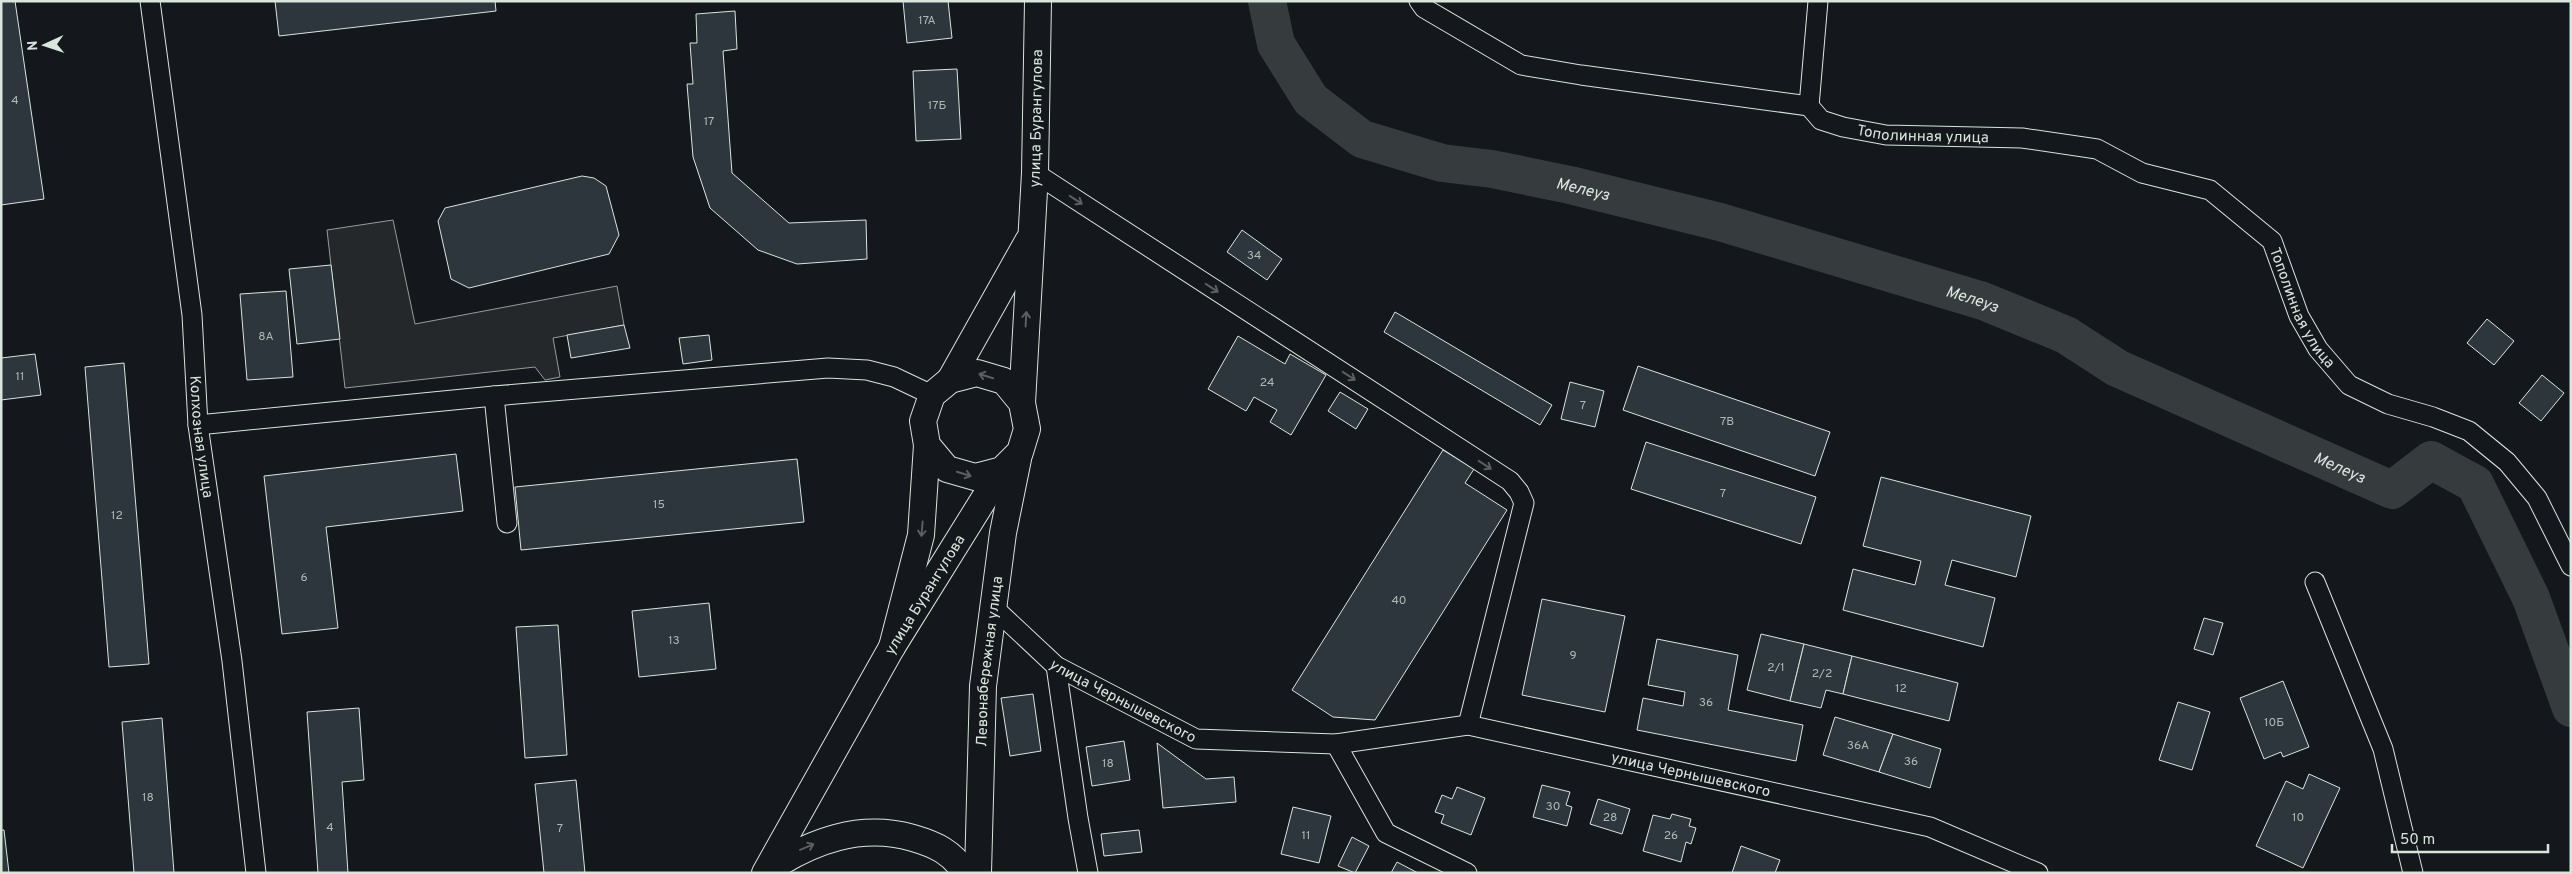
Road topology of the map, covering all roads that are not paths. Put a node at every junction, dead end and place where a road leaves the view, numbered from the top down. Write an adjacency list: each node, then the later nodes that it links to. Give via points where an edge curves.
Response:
1 (150, 1): 11 (street, Колхозная улица, via 192,315)
2 (1038, 1): 6 (main road, улица Бурангулова)
3 (1419, 1): 5 (street, via 1432,13 1521,65)
4 (1818, 1): 5 (street)
5 (1809, 106): 15 (street, Тополинная улица, via 1820,120 1886,136 2022,138 2097,149 2142,173 2210,190 2272,240 2299,316 2318,349 2349,385 2388,404 2470,430 2507,462 2537,498)
6 (1035, 173): 7 (main road, улица Бурангулова); 20 (street, one-way to 20, via 1510,481 1519,492 1524,504)
7 (1030, 236): 8 (main road, улица Бурангулова); 10 (main road, улица Бурангулова, one-way to 7)
8 (941, 388): 9 (street, via 867,370 828,368); 10 (main road, улица Бурангулова, one-way to 8, via 1004,381 977,373); 12 (main road, улица Бурангулова, via 923,421)
9 (494, 396): 11 (street); 14 (street)
10 (1022, 403): 13 (main road, улица Бурангулова, via 1027,429)
11 (198, 425): 23 (street, Колхозная улица, via 232,661)
12 (927, 445): 13 (main road, one-way to 13, via 947,469 975,477); 18 (main road, улица Бурангулова, one-way to 18, via 921,536)
13 (1011, 461): 17 (main road, Левонабережная улица); 18 (main road, улица Бурангулова)
14 (507, 523)
15 (2571, 566)
16 (2316, 582): 29 (street, via 2383,749)
17 (993, 607): 19 (street, улица Чернышевского); 25 (main road, Левонабережная улица, via 983,686)
18 (892, 647): 22 (main road)
19 (1056, 666): 21 (street, улица Чернышевского, via 1196,740); 26 (street)
20 (1468, 725): 21 (street, улица Чернышевского); 28 (street, улица Чернышевского, via 1930,827)
21 (1336, 744): 27 (street, via 1386,832)
22 (765, 872): 24 (main road, one-way to 24, via 794,853 824,840 859,832 894,833 930,843 954,857)
23 (256, 873)
24 (966, 873)
25 (978, 873)
26 (1088, 873)
27 (1467, 873)
28 (2038, 873)
29 (2414, 873)

